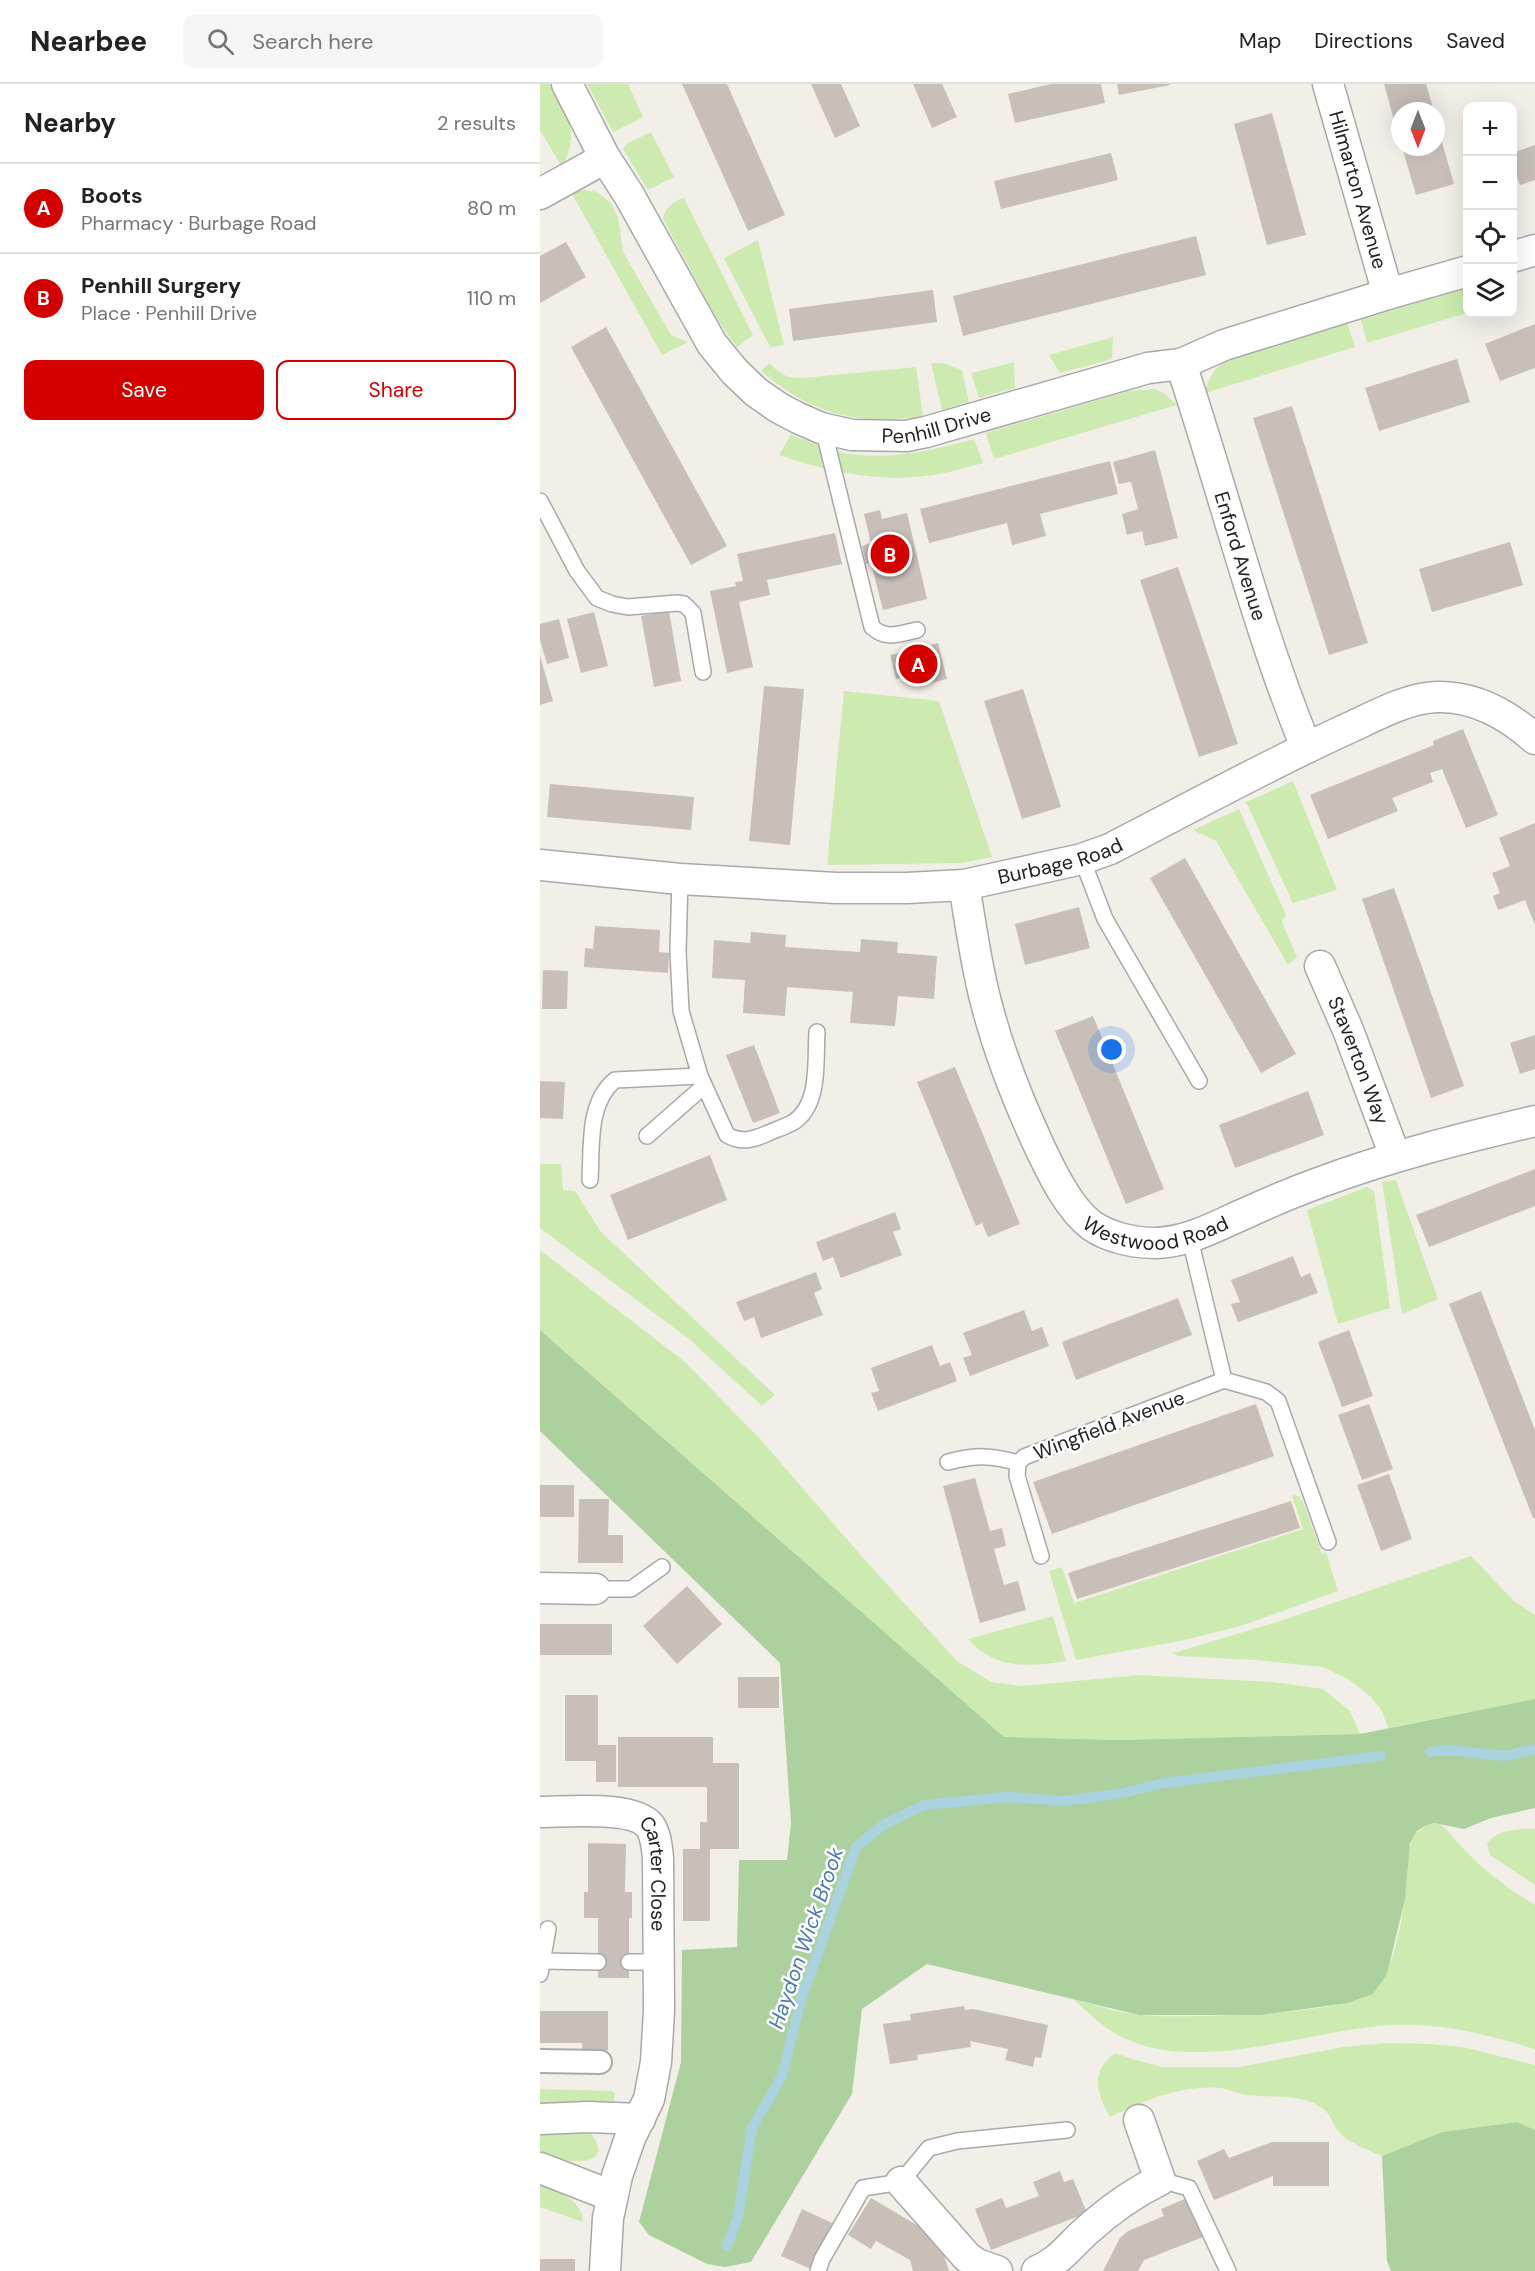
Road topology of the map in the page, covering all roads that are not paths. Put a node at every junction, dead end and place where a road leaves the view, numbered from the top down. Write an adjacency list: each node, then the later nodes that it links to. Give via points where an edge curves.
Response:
1 (567, 84): 3 (street, Penhill Drive)
2 (1328, 84): 8 (street, Hilmarton Avenue)
3 (605, 158): 4 (street); 10 (street, Penhill Drive, via 712,344 756,392 779,408)
4 (540, 194)
5 (1535, 250): 6 (street)
6 (1517, 255)
7 (1463, 272): 8 (street, Penhill Drive)
8 (1388, 294): 9 (street, Penhill Drive, via 1224,345)
9 (1181, 364): 10 (street, Penhill Drive, via 1148,368 926,432 885,437); 15 (street, Enford Avenue, via 1253,600)
10 (823, 428): 12 (lane, via 872,627 886,636)
11 (540, 501): 13 (lane, via 576,571 597,598 628,607 677,603 690,608)
12 (916, 630)
13 (703, 672)
14 (1535, 739): 15 (street, Burbage Road, via 1503,714 1480,704 1434,697 1399,705)
15 (1306, 747): 16 (street, Burbage Road, via 1110,849)
16 (1082, 859): 19 (street, Burbage Road); 23 (lane, via 1105,919)
17 (540, 865): 18 (street, Burbage Road)
18 (680, 879): 19 (street, Burbage Road, via 836,888); 22 (lane, via 680,1003)
19 (964, 885): 28 (street, Westwood Road, via 986,1004 1002,1057 1053,1174 1084,1219 1094,1227 1130,1241)
20 (1320, 966): 26 (street, Staverton Way)
21 (817, 1032): 22 (lane, via 811,1097 792,1123 751,1140 735,1140 722,1128)
22 (702, 1081): 25 (lane); 27 (lane, via 615,1080 606,1087 594,1121)
23 (1199, 1081)
24 (1535, 1121): 26 (street, Westwood Road)
25 (647, 1136)
26 (1395, 1156): 28 (street, Westwood Road, via 1320,1182)
27 (590, 1180)
28 (1190, 1239): 29 (lane)
29 (1224, 1380): 31 (lane, Wingfield Avenue, via 1024,1457); 32 (lane, via 1266,1392 1278,1401)
30 (948, 1462): 31 (lane, via 979,1456)
31 (1018, 1463): 33 (lane, Wingfield Avenue, via 1017,1476)
32 (1329, 1542)
33 (1041, 1556)
34 (662, 1567): 36 (lane, via 631,1589)
35 (540, 1588): 36 (street)
36 (595, 1589)
37 (540, 1812): 41 (street, Carter Close, via 624,1813 639,1817 650,1827 658,1858)
38 (548, 1929): 42 (lane)
39 (598, 1962): 42 (lane)
40 (629, 1962): 41 (lane, Carter Close)
41 (659, 1962): 46 (street, Carter Close, via 656,2062 649,2099)
42 (542, 1968)
43 (540, 2061): 44 (street)
44 (600, 2062)
45 (540, 2119): 46 (street)
46 (640, 2119): 52 (street, Carter Close, via 623,2156)
47 (1139, 2120): 50 (street)
48 (1067, 2130): 51 (lane, via 957,2141 928,2148)
49 (540, 2168): 52 (street)
50 (1160, 2180): 56 (street, via 1116,2205 1064,2254); 57 (lane, via 1189,2188)
51 (901, 2182): 54 (lane, via 862,2188); 55 (street, via 967,2257)
52 (612, 2196): 53 (street, Carter Close)
53 (605, 2271)
54 (818, 2271)
55 (997, 2271)
56 (1037, 2271)
57 (1228, 2271)

